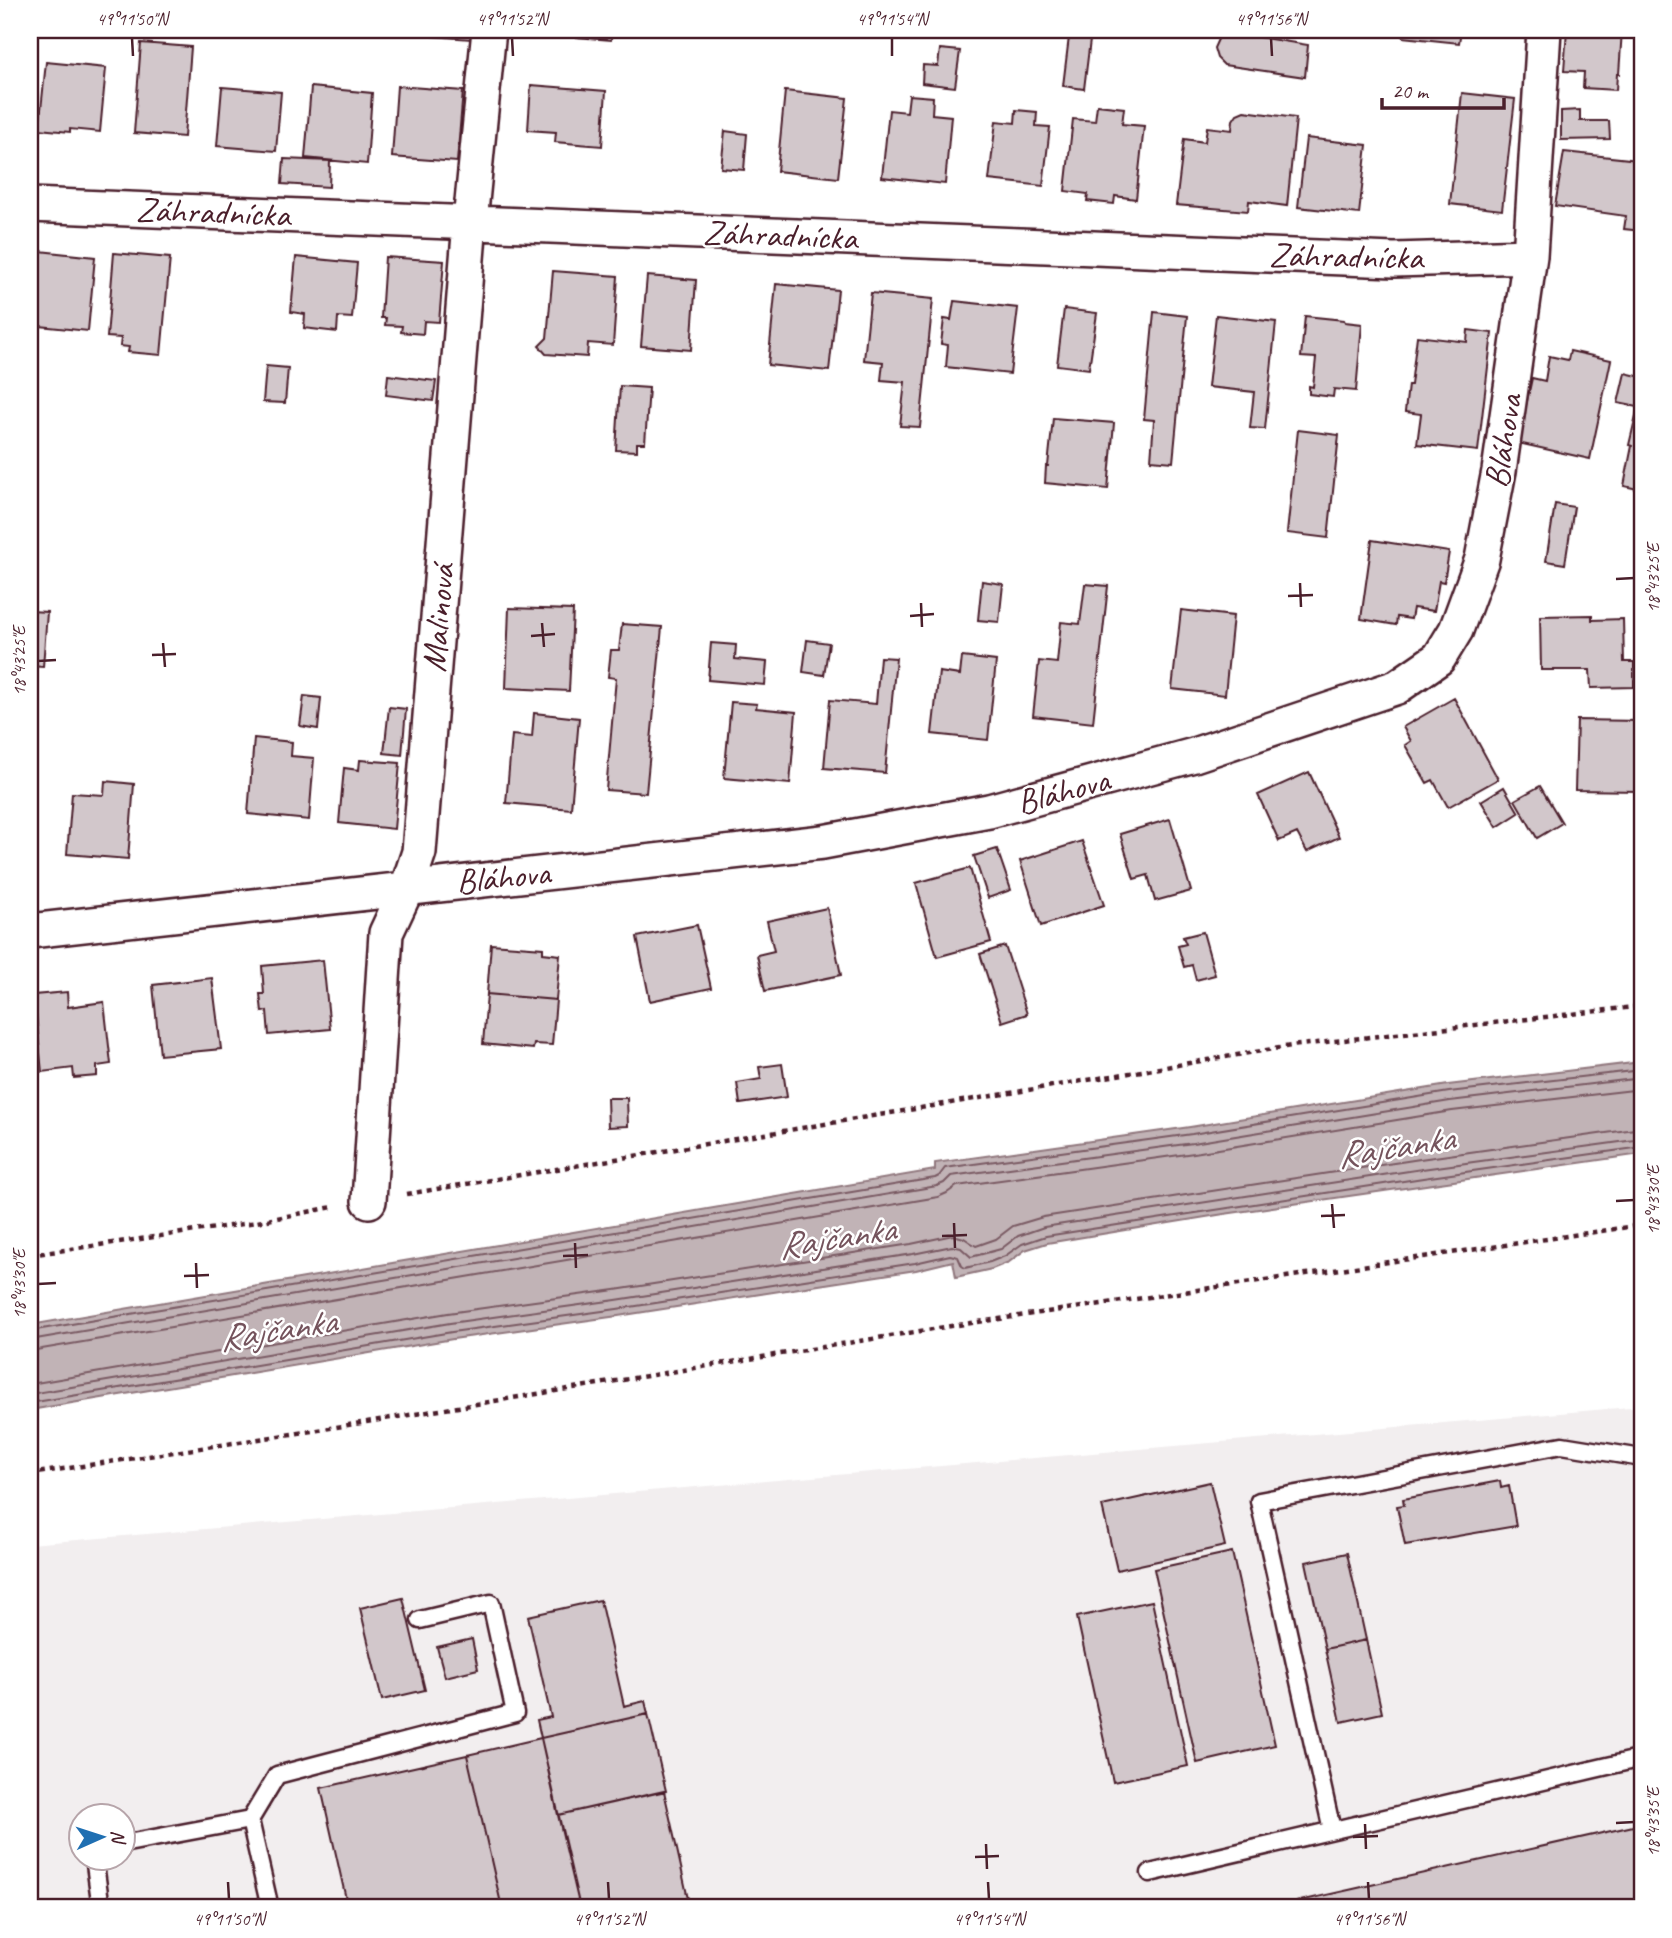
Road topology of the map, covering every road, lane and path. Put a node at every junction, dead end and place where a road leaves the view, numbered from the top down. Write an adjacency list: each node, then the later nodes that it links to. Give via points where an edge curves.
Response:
1 (489, 30): 4 (street, Malinová)
2 (1544, 30): 5 (street, Bláhova)
3 (30, 205): 4 (street, Záhradnícka)
4 (470, 222): 5 (street, Záhradnícka, via 1394,260); 6 (street, Malinová, via 419,852)
5 (1530, 256): 6 (street, Bláhova, via 1482,559 1456,631 1439,658 1397,687 1194,755 989,811 823,842)
6 (407, 888): 7 (street, Bláhova); 9 (street, Malinová, via 386,933)
7 (30, 931)
8 (1642, 1006): 9 (path, via 1291,1046)
9 (369, 1200): 11 (path, via 257,1222)
10 (1642, 1225): 13 (path, via 951,1326)
11 (30, 1255)
12 (1642, 1458): 17 (lane, via 1562,1445 1259,1501)
13 (30, 1474)
14 (420, 1619): 16 (lane, via 491,1603 515,1713 277,1775)
15 (1642, 1758): 17 (lane)
16 (250, 1820): 18 (lane); 22 (lane)
17 (1332, 1830): 20 (lane)
18 (136, 1841)
19 (96, 1871): 21 (lane)
20 (1150, 1872)
21 (101, 1908)
22 (270, 1908)

